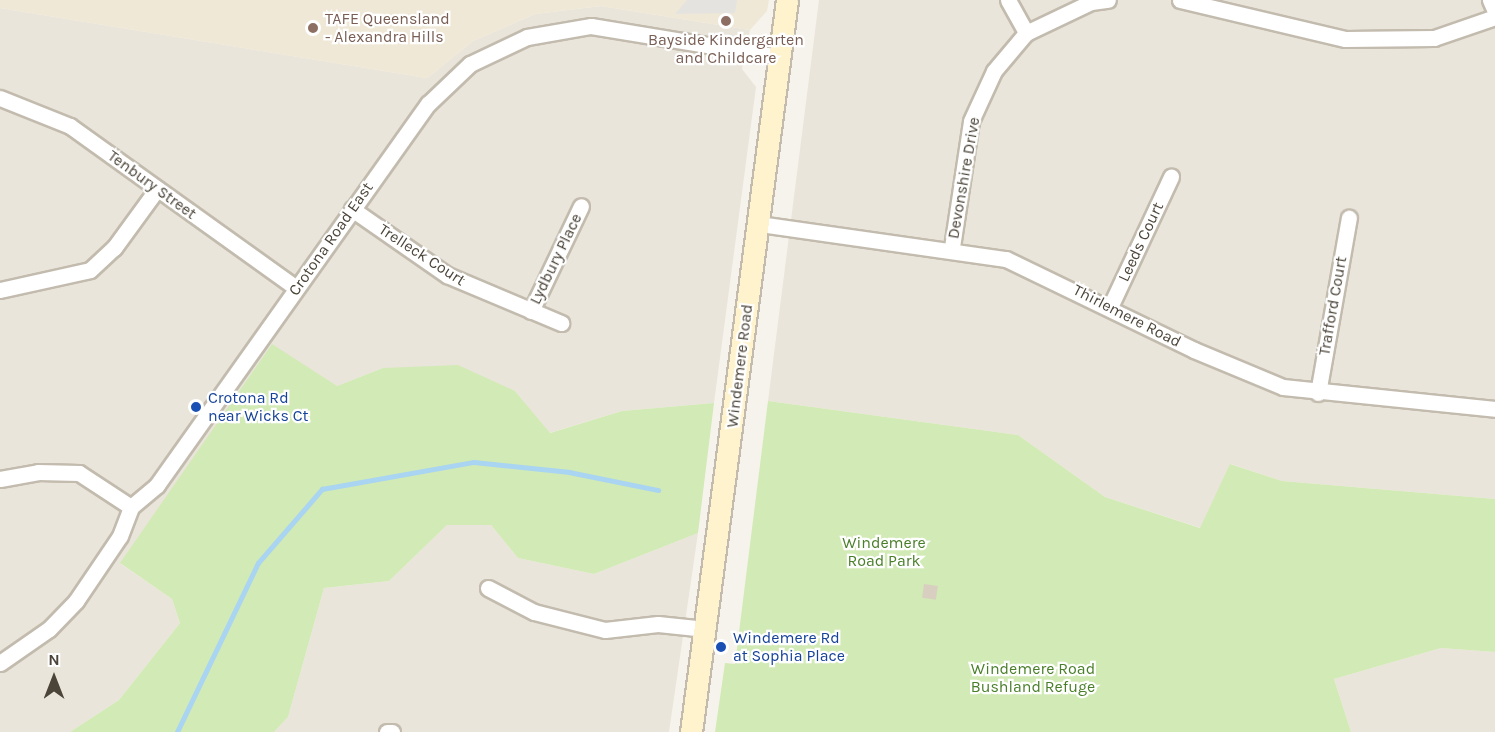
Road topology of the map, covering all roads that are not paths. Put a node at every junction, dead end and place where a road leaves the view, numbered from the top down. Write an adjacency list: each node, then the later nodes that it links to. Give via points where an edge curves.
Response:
1 (787, 0): 9 (main road, Windemere Road)
2 (1008, 0): 8 (street)
3 (1108, 0): 8 (street, Devonshire Drive, via 1091,2)
4 (1180, 0): 7 (street, via 1368,40 1434,38)
5 (1490, 0): 6 (street)
6 (1495, 10)
7 (1495, 17)
8 (1026, 33): 17 (street, Devonshire Drive, via 994,71 972,121)
9 (780, 57): 14 (street, Crotona Road East, via 591,26 504,45 439,92); 16 (main road, Windemere Road)
10 (0, 98): 12 (street, Tenbury Street, via 70,126)
11 (1171, 177): 20 (street, Leeds Court)
12 (157, 189): 18 (street, Tenbury Street); 19 (street, via 114,248 90,270)
13 (581, 206): 21 (street, Lydbury Place)
14 (352, 209): 18 (street, Crotona Road East); 21 (street, Trelleck Court, via 447,275)
15 (1349, 218): 23 (street, Trafford Court)
16 (759, 224): 17 (street, Thirlemere Road); 28 (main road, Windemere Road)
17 (952, 247): 20 (street, Thirlemere Road, via 1006,259)
18 (296, 288): 26 (street, Crotona Road East, via 157,485)
19 (0, 290)
20 (1110, 307): 23 (street, Thirlemere Road, via 1251,376)
21 (531, 311): 22 (street, Trelleck Court)
22 (561, 324)
23 (1318, 393): 24 (street, Thirlemere Road)
24 (1495, 408)
25 (0, 479): 26 (street, via 38,472 79,473)
26 (131, 507): 29 (street, Crotona Road East, via 120,536 76,601 26,648)
27 (488, 588): 28 (street, via 534,612 605,630 658,624)
28 (706, 629): 30 (main road, Windemere Road)
29 (0, 663)
30 (691, 732)

